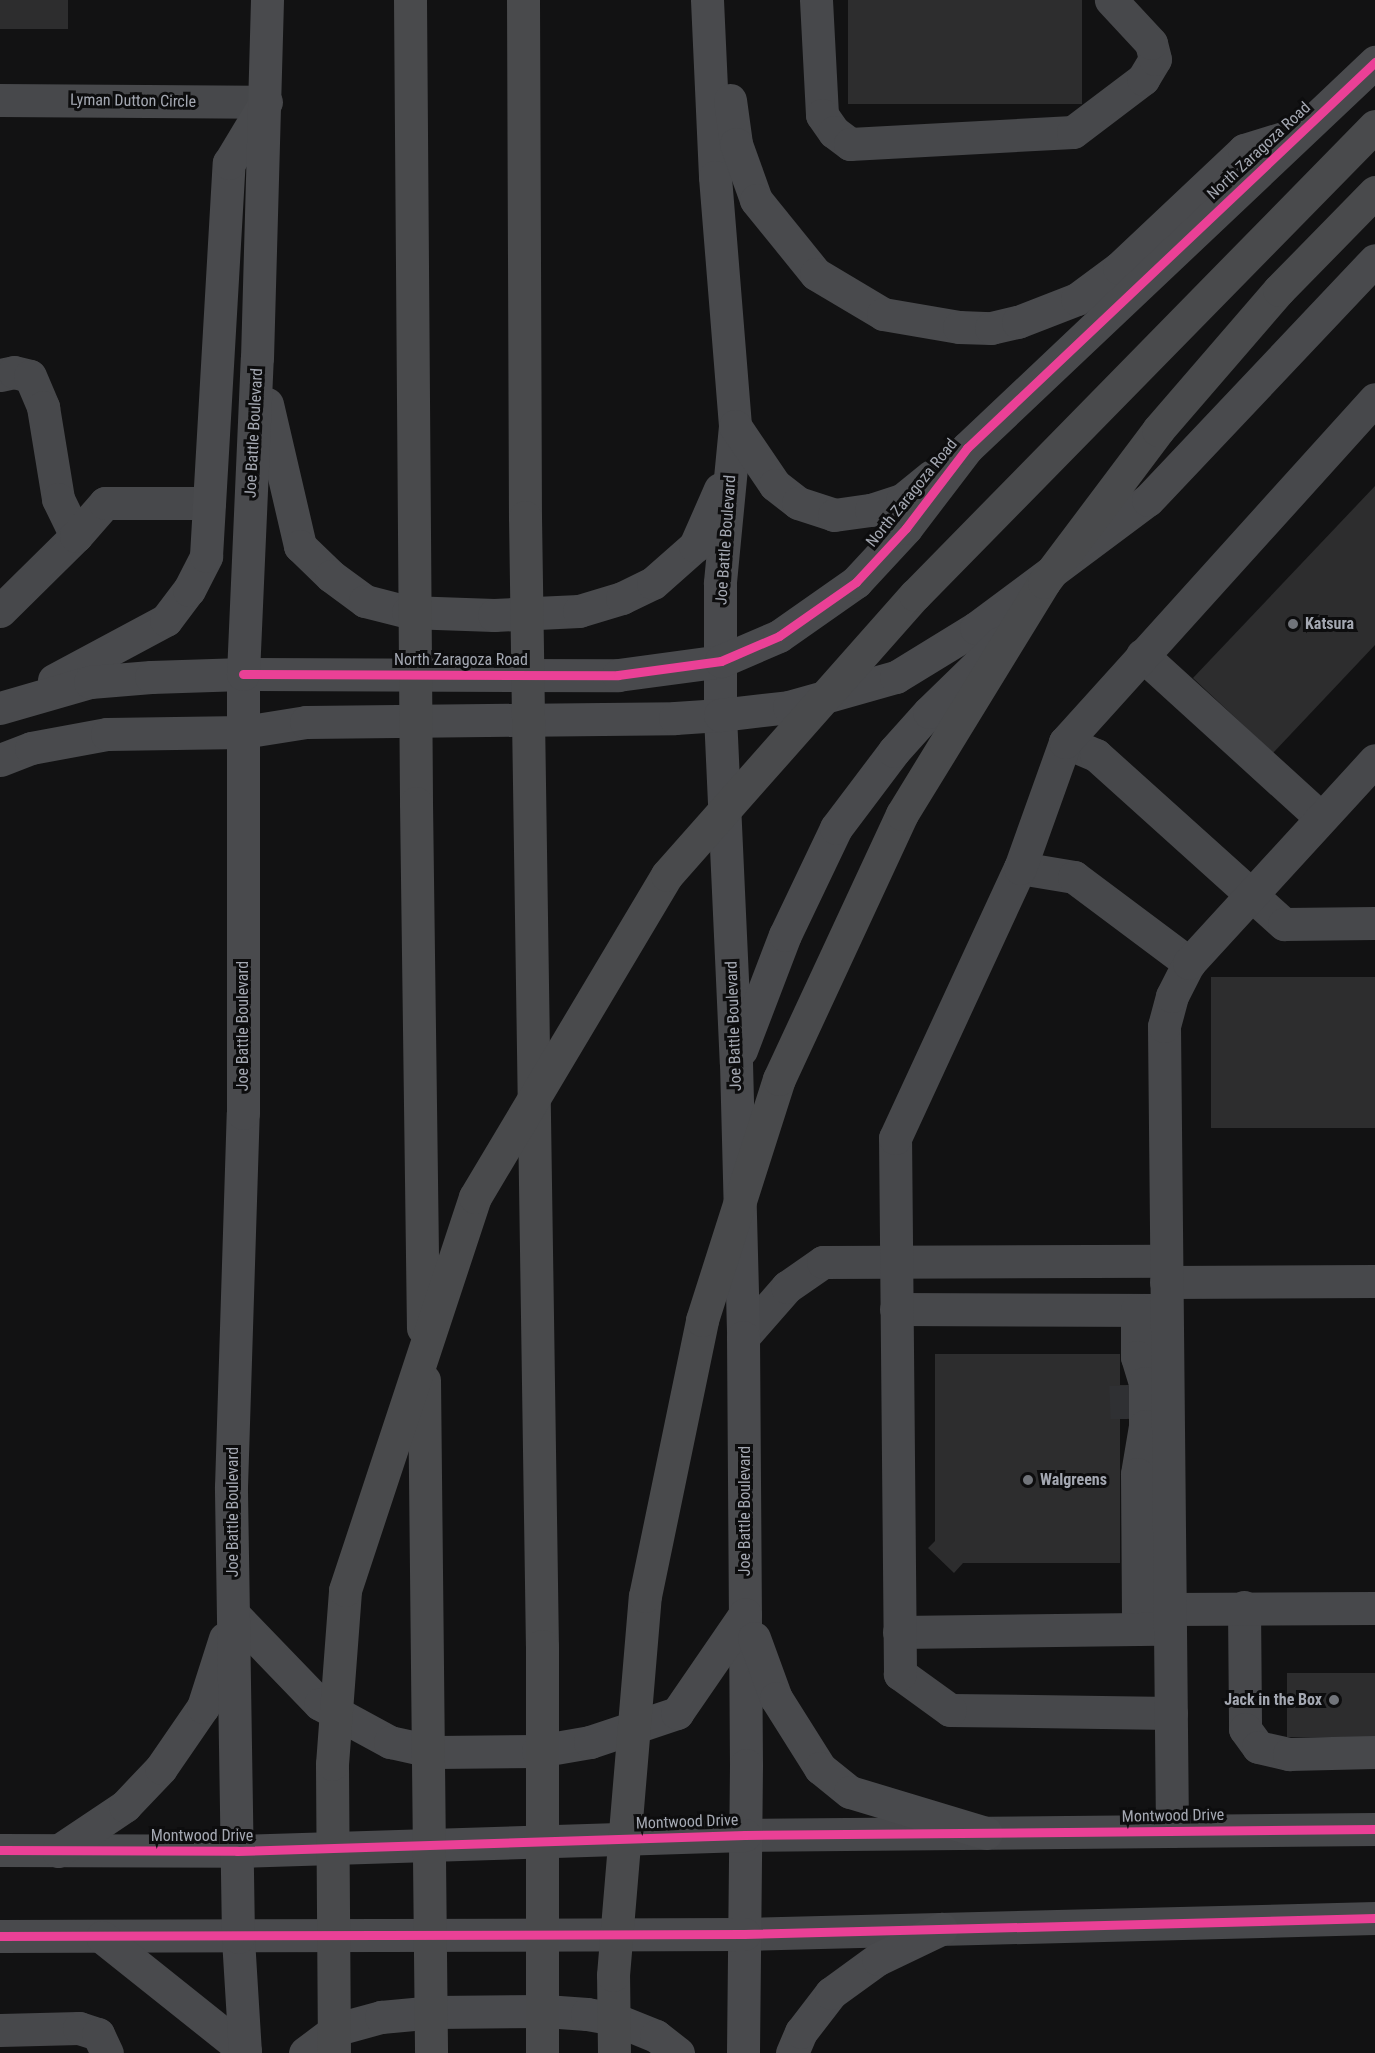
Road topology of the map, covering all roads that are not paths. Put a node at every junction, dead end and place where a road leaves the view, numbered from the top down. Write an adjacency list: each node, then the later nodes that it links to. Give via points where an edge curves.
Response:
1 (267, 0): 9 (main road, Joe Battle Boulevard)
2 (410, 0): 72 (highway)
3 (523, 0): 73 (highway, via 525,517 542,1646)
4 (707, 0): 11 (main road, via 721,47 736,144 756,200 816,274 883,314 970,328 992,328 1033,318 1077,298 1119,268 1244,150); 17 (main road, Joe Battle Boulevard, via 715,177)
5 (816, 0): 6 (street, via 822,115 834,132 850,144 1073,132 1143,79 1155,59 1151,43)
6 (1111, 0)
7 (1375, 62): 11 (main road, North Zaragoza Road)
8 (0, 99): 9 (street, Lyman Dutton Circle)
9 (266, 102): 14 (main road, Joe Battle Boulevard); 20 (main road, via 229,162)
10 (1375, 126): 71 (highway, via 915,595 668,875 475,1197 345,1590 332,1764)
11 (1300, 132): 18 (main road, North Zaragoza Road)
12 (1375, 192): 74 (highway, via 1279,290 1158,430 1044,582 902,814 779,1079 702,1320 645,1596 613,1975)
13 (1375, 260): 19 (main road)
14 (257, 358): 17 (main road, via 300,546 365,601 408,612 494,615 579,611 622,598 653,583 695,546 723,483); 25 (main road, Joe Battle Boulevard)
15 (0, 375): 21 (street, via 15,372 30,376 43,407 58,499)
16 (1375, 399): 23 (street)
17 (735, 426): 18 (main road, via 775,485 798,503 834,515 902,501); 24 (main road, Joe Battle Boulevard, via 720,583)
18 (967, 448): 24 (main road, North Zaragoza Road, via 906,528 856,582 779,636)
19 (1148, 500): 27 (main road, via 976,628 896,676 789,706); 37 (main road, via 928,712 836,828 785,935)
20 (209, 503): 21 (street, via 105,503); 26 (main road, via 206,556 189,590 166,620)
21 (76, 536): 22 (street)
22 (0, 611)
23 (1142, 655): 29 (street); 32 (street)
24 (721, 661): 25 (main road, North Zaragoza Road, via 618,675); 27 (main road, Joe Battle Boulevard)
25 (243, 674): 26 (main road, North Zaragoza Road, via 90,682); 28 (main road, Joe Battle Boulevard)
26 (0, 708)
27 (720, 715): 28 (main road, via 306,722); 37 (main road, Joe Battle Boulevard)
28 (243, 732): 30 (main road, via 107,734 31,748); 47 (main road, Joe Battle Boulevard, via 243,1113 231,1487)
29 (1065, 742): 33 (street); 34 (street, via 1096,755)
30 (0, 760)
31 (1375, 760): 32 (street)
32 (1322, 818): 34 (street)
33 (1020, 868): 36 (street, via 1074,877); 38 (street, via 895,1138)
34 (1251, 896): 35 (street, via 1284,924); 36 (street)
35 (1375, 923)
36 (1189, 963): 40 (street, via 1172,996 1164,1026)
37 (736, 1063): 42 (main road, Joe Battle Boulevard)
38 (895, 1260): 40 (street); 41 (street); 42 (street, via 823,1262 787,1287)
39 (1375, 1281): 40 (street)
40 (1159, 1291): 41 (street); 44 (street, via 1132,1371 1145,1383 1145,1426); 49 (street)
41 (896, 1309): 50 (street)
42 (743, 1337): 48 (main road, Joe Battle Boulevard)
43 (1127, 1419): 44 (street)
44 (1137, 1474): 49 (street)
45 (1244, 1607): 46 (street); 49 (street); 52 (street, via 1245,1729 1258,1747 1289,1754)
46 (1375, 1608)
47 (233, 1614): 48 (main road, via 320,1704 390,1742 436,1752 538,1750 591,1742 677,1713); 58 (main road, via 203,1707 161,1768 125,1806); 59 (main road, Joe Battle Boulevard)
48 (746, 1614): 55 (main road, via 776,1698 820,1768 850,1792); 56 (main road, Joe Battle Boulevard)
49 (1159, 1622): 50 (street); 51 (street)
50 (899, 1632): 51 (street, via 900,1674 950,1710)
51 (1170, 1713): 54 (street)
52 (1375, 1752)
53 (1375, 1829): 54 (street, Montwood Drive)
54 (1172, 1831): 55 (street, Montwood Drive)
55 (986, 1833): 56 (street, Montwood Drive)
56 (745, 1835): 59 (main road, Montwood Drive); 62 (main road, Joe Battle Boulevard)
57 (0, 1850): 58 (main road, Montwood Drive)
58 (58, 1851): 59 (main road, Montwood Drive)
59 (237, 1851): 65 (main road, Joe Battle Boulevard)
60 (1375, 1918): 61 (street)
61 (941, 1929): 62 (street); 77 (main road, via 878,1959 831,1993 801,2032)
62 (744, 1934): 65 (main road); 76 (main road, Joe Battle Boulevard)
63 (0, 1936): 64 (main road)
64 (102, 1936): 65 (main road); 68 (main road)
65 (238, 1936): 68 (main road, Joe Battle Boulevard)
66 (0, 2030): 67 (street)
67 (41, 2041): 69 (street, via 79,2028 98,2034)
68 (245, 2052)
69 (107, 2053)
70 (305, 2053): 75 (main road, via 337,2029 381,2017 435,2012 545,2011 614,2019 656,2036)
71 (334, 2053)
72 (431, 2053)
73 (542, 2053)
74 (614, 2053)
75 (678, 2053)
76 (743, 2053)
77 (792, 2053)

